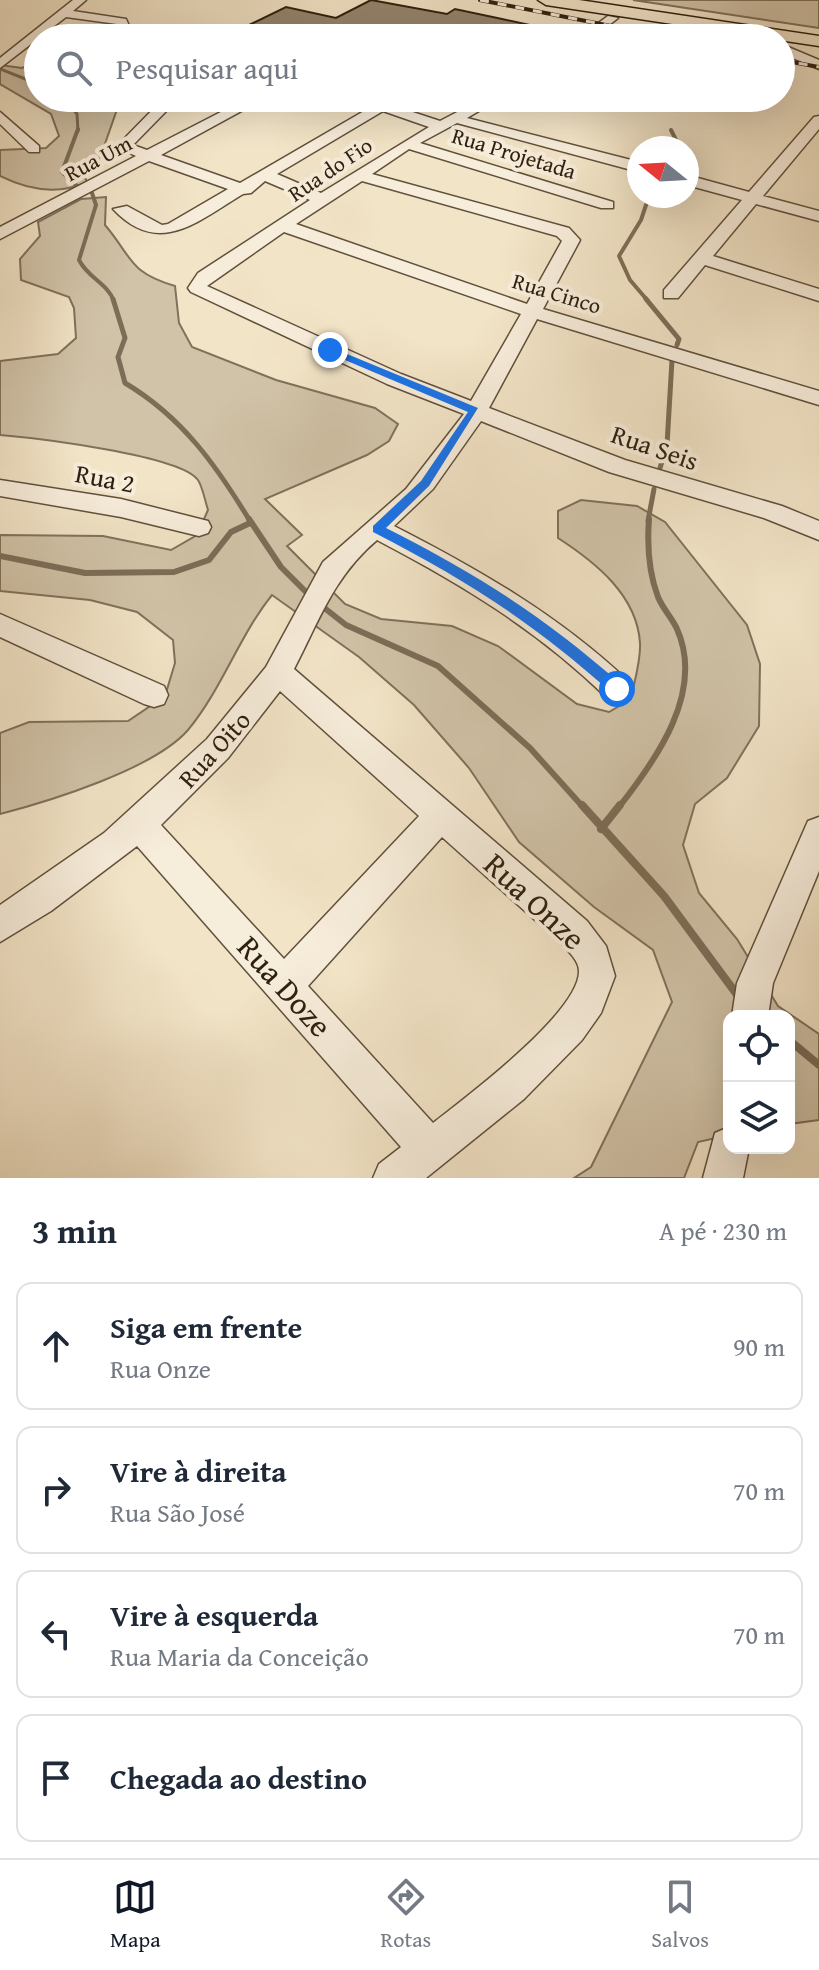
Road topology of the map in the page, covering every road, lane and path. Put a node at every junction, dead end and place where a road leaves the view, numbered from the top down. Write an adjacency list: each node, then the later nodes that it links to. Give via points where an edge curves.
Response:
1 (80, 0): 4 (street)
2 (546, 0): 10 (highway)
3 (521, 2): 5 (highway)
4 (64, 13): 6 (street); 7 (street)
5 (612, 18): 8 (street); 9 (highway)
6 (52, 24)
7 (123, 24)
8 (604, 24)
9 (646, 24)
10 (706, 24)
11 (13, 35): 12 (street)
12 (24, 35)
13 (795, 37): 14 (highway)
14 (819, 41)
15 (24, 46): 19 (street)
16 (795, 50): 17 (highway)
17 (819, 53)
18 (795, 54): 20 (street)
19 (0, 64)
20 (819, 65)
21 (795, 67): 22 (street)
22 (819, 72)
23 (157, 112): 36 (street, via 123,144)
24 (232, 112): 36 (street, Rua Um)
25 (373, 112): 39 (street)
26 (397, 112): 31 (street)
27 (469, 112): 29 (street, Rua do Fio)
28 (0, 116): 34 (street)
29 (456, 119): 31 (street, Rua do Fio); 37 (street)
30 (819, 120): 33 (street)
31 (438, 125): 32 (street, Rua do Fio)
32 (407, 144): 38 (street, Rua do Fio); 44 (street, Rua Projetada)
33 (797, 147): 35 (street); 42 (street)
34 (34, 149)
35 (819, 152)
36 (148, 157): 41 (street); 48 (street, Rua Um)
37 (627, 164)
38 (359, 175): 43 (street, Rua do Fio); 53 (street, Rua Oito, via 563,232 571,240)
39 (267, 176): 41 (street); 43 (street)
40 (699, 183): 42 (street)
41 (245, 190): 45 (street, via 167,230)
42 (754, 198): 46 (street); 49 (street)
43 (324, 200): 47 (street, Rua do Fio)
44 (607, 205)
45 (121, 209)
46 (819, 216)
47 (284, 226): 50 (street, Rua do Fio); 53 (street, Rua Cinco)
48 (0, 234)
49 (702, 258): 51 (street); 52 (street)
50 (196, 285): 55 (street, Rua Seis, via 394,379)
51 (671, 294)
52 (819, 295)
53 (530, 311): 54 (street, Rua Cinco); 55 (street, Rua Oito)
54 (819, 398)
55 (475, 411): 58 (street, Rua Oito, via 425,483); 59 (street, Rua Seis, via 617,466)
56 (0, 488): 57 (street, Rua 2)
57 (199, 527)
58 (378, 529): 61 (street, Rua Oito, via 345,553 312,598); 62 (street, via 508,601)
59 (819, 531)
60 (3, 631): 63 (street)
61 (278, 672): 64 (street, Rua Onze); 65 (street, Rua Oito, via 190,781)
62 (617, 689)
63 (154, 695)
64 (441, 815): 68 (street); 70 (street, Rua Onze, via 575,933 591,952 598,973 591,997 561,1035 522,1075)
65 (139, 824): 67 (street, Rua Oito, via 61,886); 68 (street, Rua Doze)
66 (819, 832): 69 (street)
67 (0, 925)
68 (284, 985): 70 (street, Rua Doze)
69 (753, 1000)
70 (430, 1149): 71 (street, Rua Onze)
71 (393, 1178)

